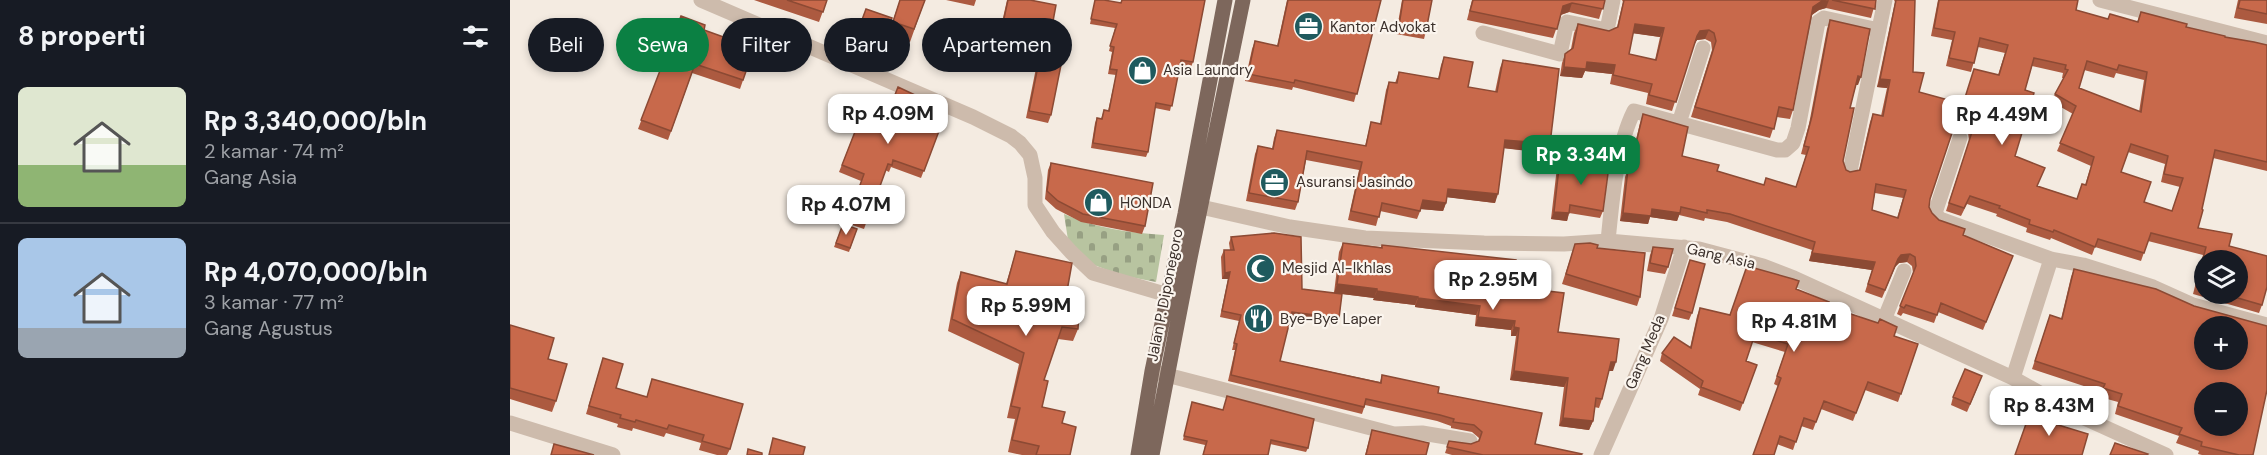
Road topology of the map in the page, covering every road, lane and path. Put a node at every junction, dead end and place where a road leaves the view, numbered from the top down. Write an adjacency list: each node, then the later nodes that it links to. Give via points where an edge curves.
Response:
1 (701, 0): 19 (street, via 1011,136 1030,155 1035,205 1071,252 1093,273)
2 (1225, 0): 19 (main road, Jalan P. Diponegoro)
3 (1243, 0): 14 (main road, Jalan P. Diponegoro)
4 (1613, 0): 8 (street, via 1607,30 1567,22 1560,54)
5 (1885, 0): 7 (street)
6 (2100, 0): 9 (street)
7 (1879, 30): 11 (street, via 1824,18 1818,22 1798,128 1793,143 1785,150); 13 (street)
8 (1483, 33)
9 (2267, 43)
10 (1703, 48): 11 (street)
11 (1679, 123): 15 (street, via 1634,111 1614,187)
12 (1960, 138): 17 (street, via 1937,217)
13 (1850, 171)
14 (1201, 207): 15 (street, Gang Asia, via 1290,227 1365,238 1564,244); 23 (main road, Jalan P. Diponegoro)
15 (1608, 241): 16 (street, Gang Asia)
16 (1684, 247): 20 (street, Gang Asia, via 1773,270); 30 (street, Gang Meda, via 1661,319)
17 (2051, 259): 21 (street, via 2083,265 2153,287 2193,305); 24 (street)
18 (1904, 271): 20 (street)
19 (1168, 294): 22 (main road, Jalan P. Diponegoro)
20 (1884, 320): 24 (street, Gang Asia)
21 (2267, 325)
22 (1152, 371): 23 (street); 28 (main road, Jalan P. Diponegoro)
23 (1168, 376): 26 (street, via 1394,434 1422,433); 29 (main road, Jalan P. Diponegoro)
24 (2013, 378): 31 (street, Gang Asia, via 2082,417)
25 (510, 423): 27 (street)
26 (1470, 441)
27 (613, 455)
28 (1138, 455)
29 (1152, 455)
30 (1601, 455)
31 (2166, 455)

